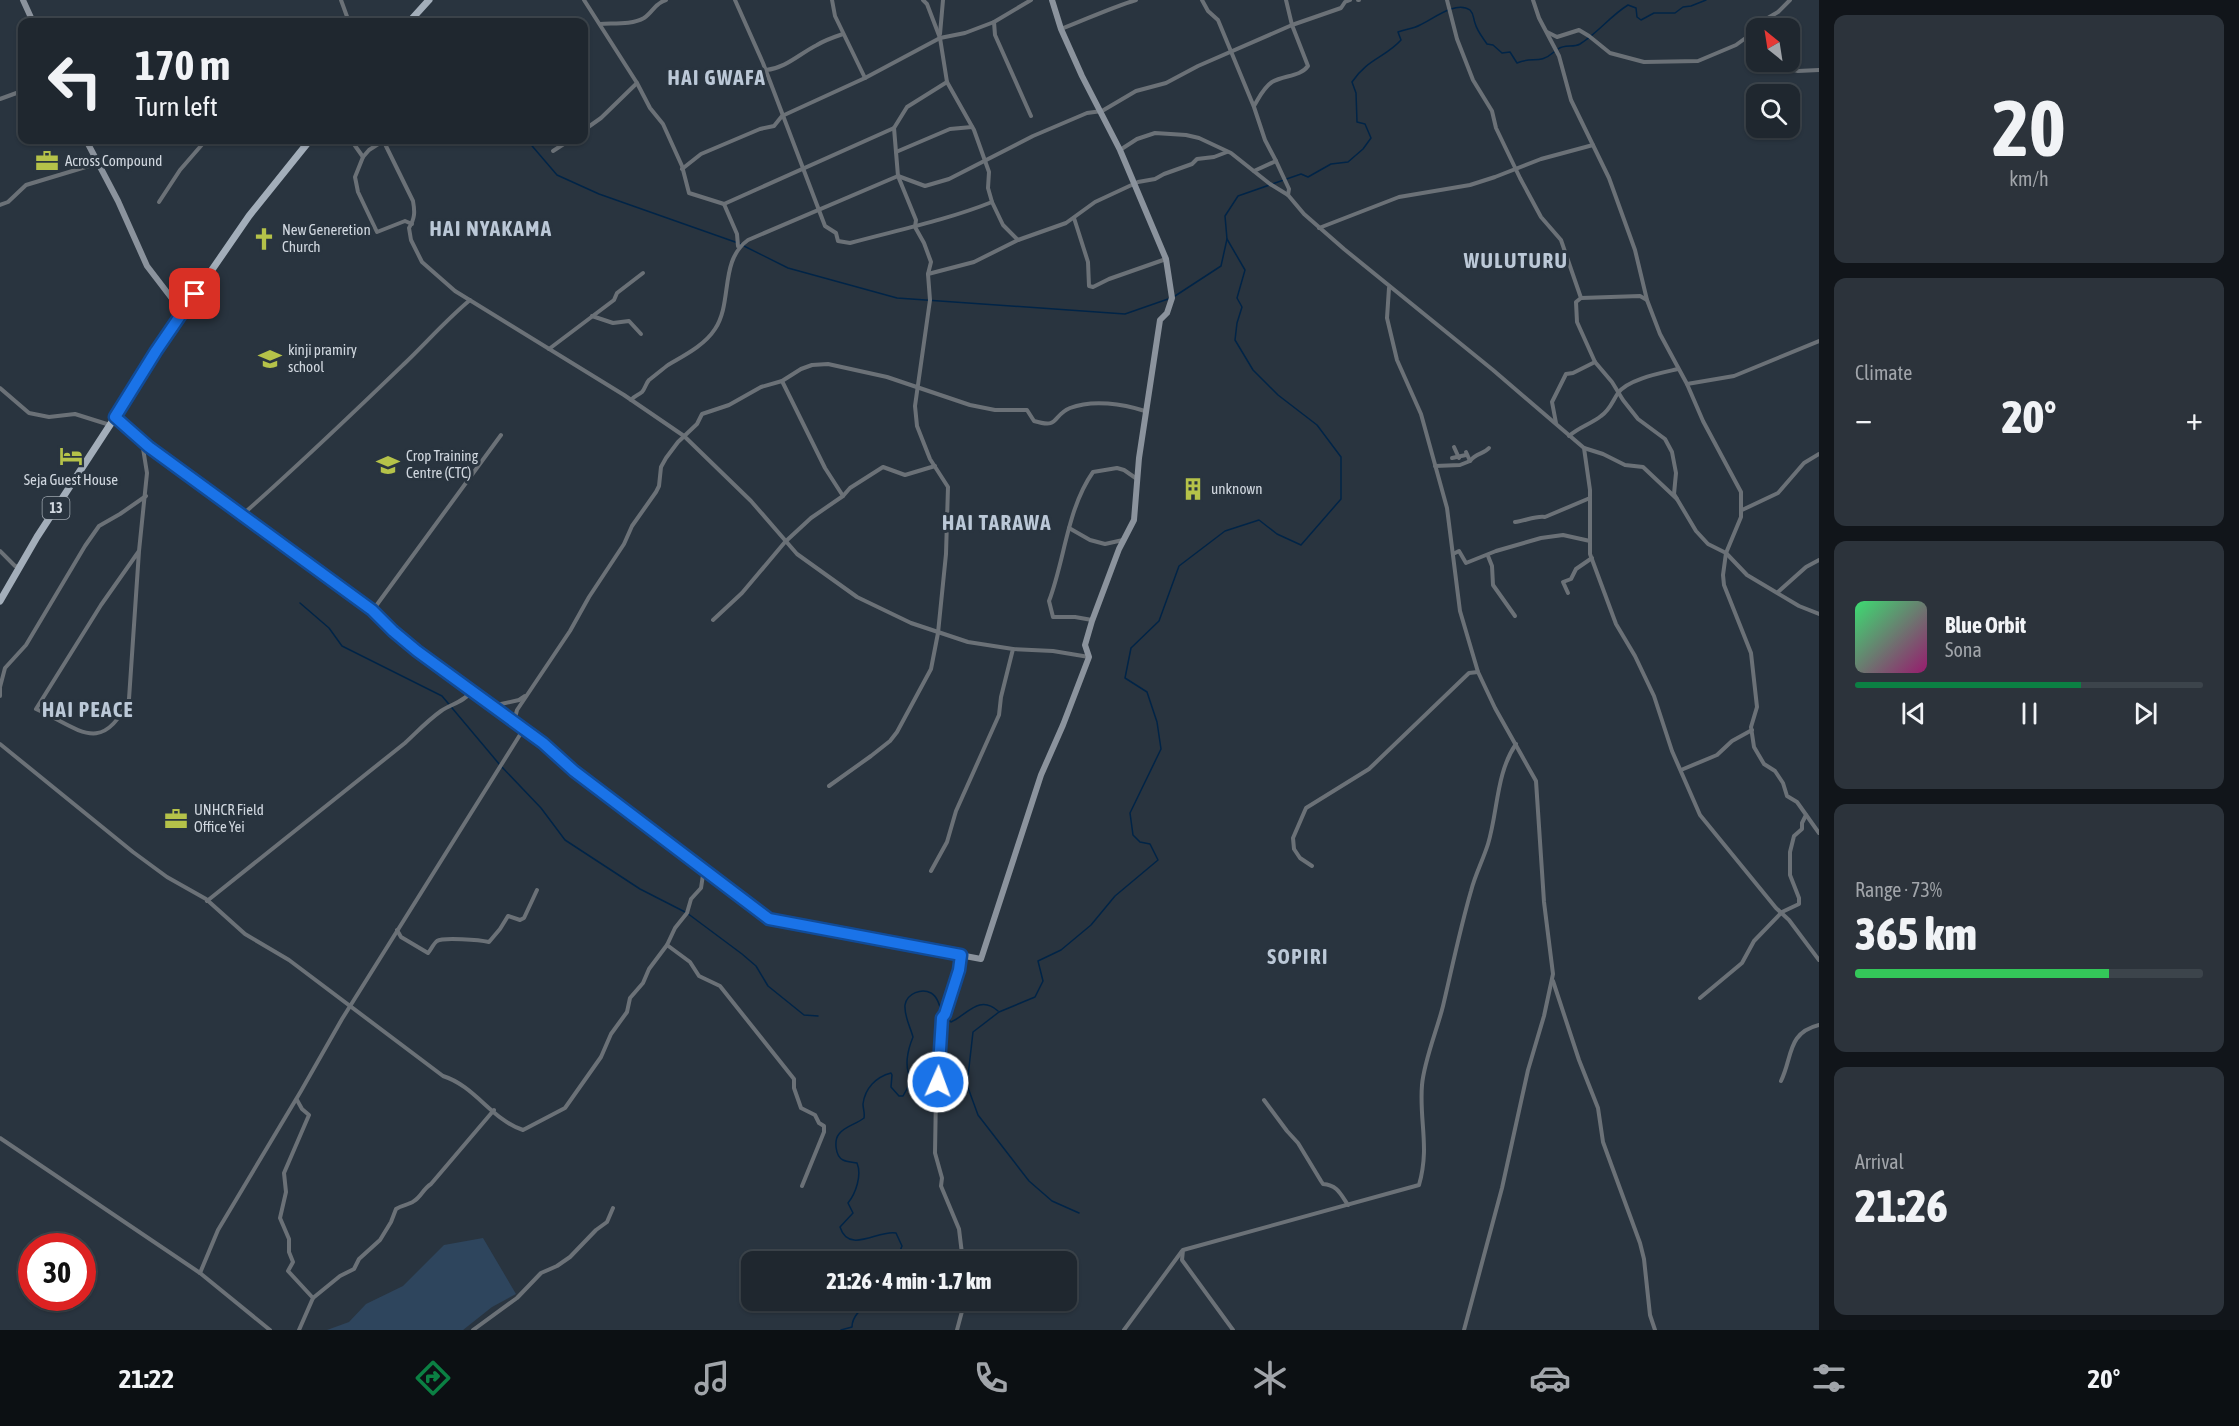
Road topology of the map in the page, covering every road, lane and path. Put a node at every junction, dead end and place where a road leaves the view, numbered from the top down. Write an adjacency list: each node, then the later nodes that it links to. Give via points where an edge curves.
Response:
1 (23, 0): 19 (street)
2 (341, 0): 20 (street)
3 (429, 0): 21 (main road)
4 (584, 0): 24 (street)
5 (666, 0): 24 (street, via 643,18)
6 (735, 0): 32 (street)
7 (832, 0): 28 (street)
8 (923, 0): 29 (street)
9 (943, 0): 29 (street)
10 (1031, 0): 23 (street)
11 (1053, 0): 26 (street)
12 (1136, 0): 26 (street)
13 (1202, 0): 31 (street, via 1218,20)
14 (1286, 0): 25 (street)
15 (1350, 0): 25 (street, via 1341,8)
16 (1533, 0): 27 (street)
17 (1790, 0): 22 (street)
18 (1448, 2): 64 (street, via 1473,80 1492,111 1496,128)
19 (31, 18)
20 (348, 18)
21 (413, 18)
22 (1768, 18)
23 (994, 22): 29 (street); 43 (street, via 995,35)
24 (600, 24): 37 (street)
25 (1292, 25): 31 (street); 40 (street, via 1308,66 1304,72 1273,82 1263,90)
26 (1061, 29): 41 (street)
27 (1546, 31): 30 (street, via 1557,37 1579,30 1610,53 1644,62 1698,61); 54 (street, via 1571,100)
28 (843, 34): 32 (street, via 815,45 776,69); 35 (street)
29 (940, 38): 35 (street); 36 (street)
30 (1746, 38)
31 (1231, 52): 40 (street); 41 (street, via 1166,83 1136,91)
32 (766, 70): 42 (street)
33 (1819, 70): 34 (street)
34 (1800, 71)
35 (865, 78): 42 (street)
36 (947, 82): 45 (street); 46 (street, via 907,107)
37 (637, 83): 44 (street); 65 (street, via 663,124)
38 (18, 92): 39 (street)
39 (0, 99)
40 (1254, 107): 61 (street)
41 (1102, 111): 55 (street); 60 (street, via 1087,113)
42 (782, 116): 63 (street); 65 (street, via 774,126 701,154)
43 (1032, 116)
44 (588, 127)
45 (972, 127): 57 (street, via 950,129); 60 (street)
46 (894, 128): 57 (street); 63 (street)
47 (88, 144): 62 (street)
48 (203, 144): 70 (street)
49 (307, 144): 88 (main road, 13, via 249,216)
50 (354, 144): 59 (street)
51 (377, 144): 59 (street)
52 (385, 144): 76 (street, via 413,201)
53 (564, 144): 56 (street)
54 (1594, 145): 64 (street); 87 (street, via 1635,250)
55 (1120, 150): 58 (street, via 1155,133 1199,138); 68 (street)
56 (553, 151)
57 (896, 152): 67 (street)
58 (1228, 152): 66 (street); 68 (street, via 1197,159)
59 (363, 157): 76 (street, via 356,170 355,184 375,230 405,221)
60 (984, 159): 67 (street, via 950,179 925,186); 71 (street)
61 (1276, 161): 66 (street); 69 (street)
62 (99, 163): 73 (street, via 26,185); 88 (street, via 147,266)
63 (804, 168): 72 (street); 74 (street)
64 (1517, 169): 78 (street, via 1470,184 1399,197); 85 (street, via 1542,217 1561,240)
65 (682, 170): 72 (street, via 689,193)
66 (1254, 171): 69 (street)
67 (898, 176): 74 (street); 77 (street, via 916,220)
68 (1135, 184): 75 (street, via 1095,202); 81 (street)
69 (1288, 195): 78 (street)
70 (159, 202)
71 (992, 202): 77 (street); 79 (street, via 1003,225)
72 (724, 204): 80 (street, via 737,234)
73 (0, 205)
74 (818, 209): 77 (street, via 825,226 836,233 838,241 850,243); 80 (street)
75 (1074, 218): 79 (street); 81 (street, via 1088,262 1089,286)
76 (412, 224): 86 (street, via 411,240 422,262)
77 (915, 227): 83 (street, via 931,262)
78 (1319, 228): 84 (street)
79 (1018, 240): 83 (street, via 974,262)
80 (738, 247): 100 (street, via 730,268 723,317 714,332 649,380)
81 (1166, 259): 101 (street, via 1172,298 1160,320)
82 (643, 273): 89 (street)
83 (928, 274): 97 (street, via 930,300)
84 (1389, 288): 103 (street); 117 (street, via 1387,318 1397,360 1421,414)
85 (1581, 298): 87 (street, via 1640,296); 93 (street, via 1576,302 1575,315)
86 (470, 300): 92 (street); 124 (street)
87 (1647, 300): 94 (street)
88 (183, 313): 102 (main road, 13)
89 (592, 316): 90 (street, via 613,323 629,321); 92 (street)
90 (641, 334)
91 (1819, 341): 96 (street, via 1734,376)
92 (549, 349): 100 (street)
93 (1596, 362): 99 (street); 103 (street, via 1566,374 1552,402)
94 (1678, 369): 96 (street); 99 (street, via 1648,376)
95 (782, 381): 97 (street, via 801,369 828,364); 106 (street, via 702,414); 120 (street)
96 (1687, 384): 123 (street, via 1741,492)
97 (918, 386): 101 (street, via 995,410 1027,410 1034,421 1047,425 1070,408 1097,403); 116 (street, via 917,426)
98 (0, 388): 104 (street, via 30,413 49,417 75,414)
99 (1618, 392): 107 (street, via 1602,416); 122 (street, via 1638,419 1665,439 1672,452)
100 (632, 400): 106 (street)
101 (1146, 412): 118 (street)
102 (115, 417): 104 (main road, 13); 108 (street)
103 (1556, 424): 107 (street)
104 (110, 425): 137 (main road, 13)
105 (501, 435): 141 (street)
106 (684, 436): 129 (street, via 751,501); 152 (street, via 661,467 656,492)
107 (1569, 436): 111 (street)
108 (141, 440): 119 (street, via 147,473); 124 (street)
109 (1454, 447): 114 (street)
110 (1489, 448): 115 (street)
111 (1584, 448): 121 (street); 122 (street, via 1624,465 1643,467)
112 (1819, 454): 123 (street, via 1804,463 1778,493)
113 (1452, 458): 114 (street)
114 (1459, 458): 115 (street, via 1466,453)
115 (1470, 461): 117 (street)
116 (935, 466): 120 (street, via 905,475 883,467); 146 (street, via 948,487)
117 (1435, 466): 133 (street, via 1447,508)
118 (1137, 479): 126 (street, via 1117,468 1093,472); 127 (street, via 1134,520)
119 (146, 496): 131 (street); 150 (street, via 99,526 26,645 5,668)
120 (843, 496): 129 (street)
121 (1590, 498): 125 (street, via 1545,517); 128 (street)
122 (1677, 499): 132 (street, via 1696,531 1708,544)
123 (1742, 510): 132 (street)
124 (242, 515): 141 (street)
125 (1515, 522)
126 (1069, 528): 127 (street, via 1087,540 1105,544); 145 (street, via 1049,601 1052,615)
127 (1124, 540): 145 (street)
128 (1590, 541): 134 (street, via 1563,535 1541,538); 135 (street)
129 (785, 542): 144 (street); 146 (street, via 867,603)
130 (0, 551): 137 (street)
131 (139, 551): 131 (street, via 129,699 120,718 108,730 75,730 36,709)
132 (1726, 553): 139 (street, via 1747,575); 157 (street, via 1724,585 1751,653 1757,707)
133 (1453, 554): 134 (street, via 1459,551 1466,563); 149 (street, via 1460,611)
134 (1488, 556): 143 (street, via 1493,585)
135 (1592, 558): 138 (street, via 1563,582); 160 (street, via 1616,624 1653,696)
136 (1819, 560): 139 (street)
137 (20, 567): 140 (main road, 13)
138 (1568, 592)
139 (1778, 592): 142 (street)
140 (0, 601)
141 (372, 610): 151 (street, via 393,631)
142 (1819, 614)
143 (1515, 616)
144 (713, 620)
145 (1093, 620): 148 (street, via 1085,645)
146 (938, 633): 147 (street, via 982,646); 161 (street, via 931,669 897,732)
147 (1013, 649): 148 (street); 165 (street, via 999,715 956,811 947,842)
148 (1089, 657): 172 (street, via 1041,775 981,959)
149 (1478, 672): 159 (street); 164 (street, via 1469,673 1369,769 1306,808 1293,838 1294,849)
150 (0, 688): 153 (street)
151 (472, 691): 154 (street); 168 (street, via 443,709)
152 (526, 695): 154 (street); 155 (street)
153 (0, 696)
154 (492, 706): 155 (street)
155 (514, 722): 156 (street)
156 (523, 730): 166 (street); 170 (street)
157 (1752, 730): 160 (street, via 1717,755); 162 (street, via 1760,758 1775,771 1787,796)
158 (0, 744): 168 (street, via 133,852)
159 (1516, 744): 174 (street, via 1536,781); 184 (street, via 1503,772 1422,1085 1425,1142 1419,1185)
160 (1681, 770): 169 (street, via 1700,815)
161 (829, 786)
162 (1806, 815): 163 (street); 169 (street, via 1791,846 1790,875 1799,904)
163 (1819, 832)
164 (1312, 866)
165 (931, 871)
166 (707, 872): 171 (street); 172 (street, via 769,919)
167 (537, 890): 170 (street, via 524,918 506,917 489,942 441,939 428,953 401,937)
168 (207, 901): 176 (street, via 245,934 289,960)
169 (1782, 912): 173 (street); 175 (street, via 1754,941 1742,963)
170 (397, 930): 176 (street)
171 (667, 945): 181 (street, via 630,998 627,1012 611,1034 601,1058 565,1108 523,1130); 183 (street, via 690,962 699,976 720,986 738,1006 795,1079 801,1108 815,1114 824,1126)
172 (961, 955): 187 (street, via 942,1018 934,1136 941,1186 959,1229)
173 (1819, 960)
174 (1553, 981): 197 (street); 198 (street, via 1640,1243)
175 (1700, 998)
176 (351, 1006): 179 (street); 181 (street)
177 (1819, 1025): 178 (street, via 1806,1028 1795,1039)
178 (1781, 1081)
179 (296, 1099): 188 (street, via 218,1230); 189 (street, via 309,1115 284,1173 286,1192 280,1218 293,1262 288,1271)
180 (1264, 1100): 184 (street, via 1298,1143 1320,1181 1339,1190)
181 (494, 1110): 189 (street, via 418,1198 396,1209 380,1240 354,1269)
182 (0, 1138): 188 (street)
183 (802, 1186)
184 (1348, 1204): 186 (street)
185 (613, 1208): 193 (street, via 607,1222 570,1257 541,1273 517,1298)
186 (1183, 1250): 195 (street); 196 (street, via 1182,1260)
187 (962, 1251)
188 (200, 1273): 191 (street)
189 (313, 1298): 192 (street)
190 (962, 1311): 194 (street)
191 (270, 1330)
192 (299, 1330)
193 (473, 1330)
194 (957, 1330)
195 (1124, 1330)
196 (1233, 1330)
197 (1464, 1330)
198 (1655, 1330)

